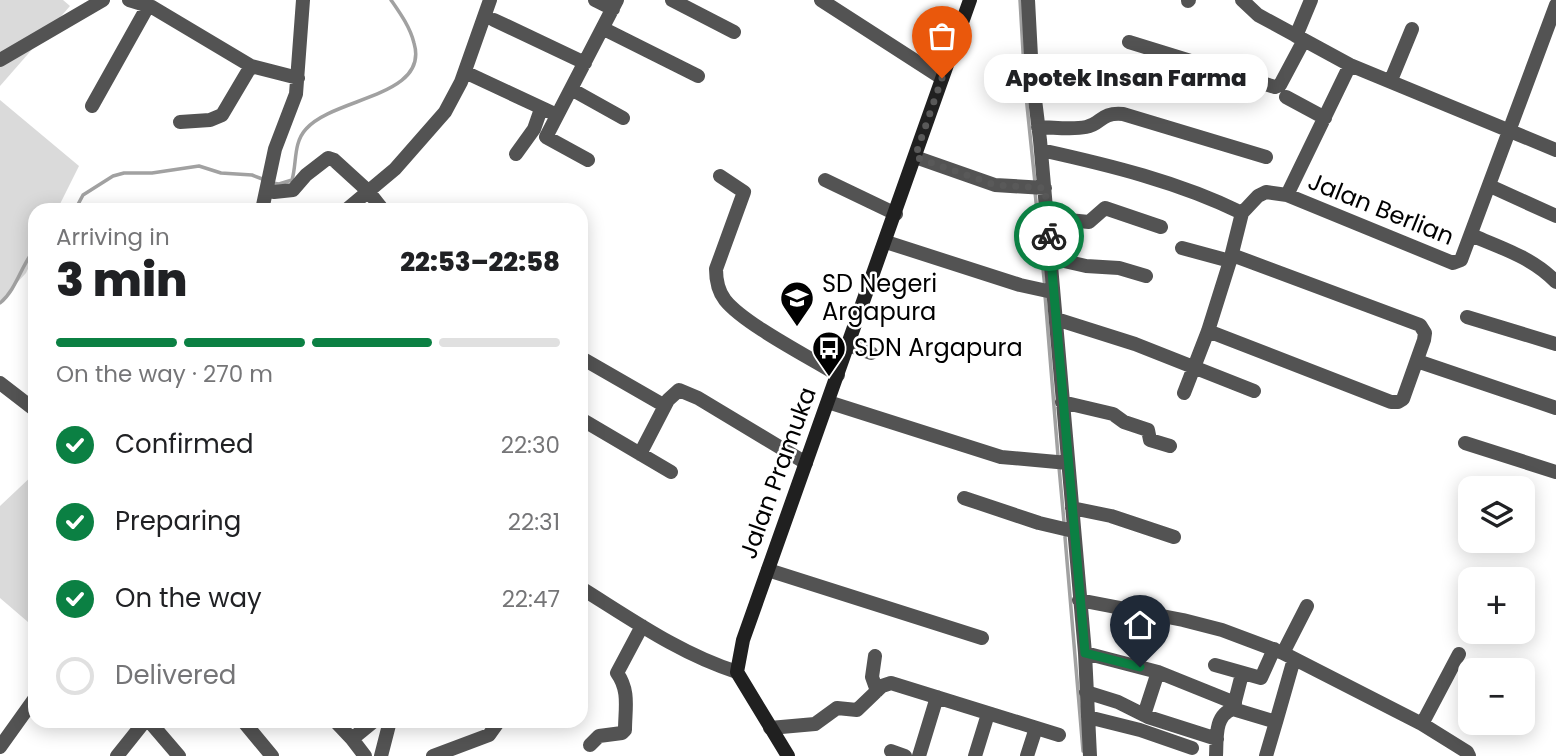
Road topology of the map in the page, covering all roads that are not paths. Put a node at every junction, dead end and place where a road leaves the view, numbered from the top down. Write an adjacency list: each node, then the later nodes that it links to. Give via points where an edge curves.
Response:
1 (103, 0): 21 (street)
2 (129, 0): 12 (street)
3 (303, 0): 29 (street)
4 (489, 0): 55 (street, via 456,94 421,141)
5 (595, 0): 13 (street)
6 (672, 0): 18 (street)
7 (821, 0): 30 (street)
8 (970, 0): 30 (street, Jalan Pramuka)
9 (1028, 0): 26 (street)
10 (1242, 0): 19 (street, via 1258,15)
11 (1311, 0): 19 (street)
12 (151, 4): 24 (street); 34 (street)
13 (615, 4): 16 (street)
14 (1556, 5): 42 (street)
15 (494, 19): 22 (street)
16 (604, 29): 22 (street); 27 (street)
17 (1412, 29): 31 (street)
18 (734, 32)
19 (1300, 38): 20 (street, via 1280,85 1275,87); 23 (street)
20 (1129, 42)
21 (0, 60)
22 (585, 63): 32 (street)
23 (1350, 65): 31 (street); 38 (street)
24 (251, 66): 29 (street); 39 (street, via 222,115)
25 (469, 74): 35 (street)
26 (1032, 75): 28 (street); 40 (street)
27 (698, 76)
28 (1079, 77)
29 (298, 78): 54 (street)
30 (942, 78): 46 (street, Jalan Pramuka)
31 (1391, 80): 42 (street)
32 (571, 89): 36 (street); 37 (street)
33 (1286, 97): 38 (street)
34 (92, 106)
35 (541, 109): 36 (street); 41 (street)
36 (557, 115): 41 (street)
37 (623, 118)
38 (1325, 118): 56 (street)
39 (180, 122)
40 (1038, 127): 43 (street); 47 (street, via 1083,128 1107,114 1123,114)
41 (540, 133): 45 (street); 49 (street)
42 (1507, 133): 44 (street); 48 (street); 52 (street)
43 (1041, 150): 53 (street); 60 (street, via 1123,170)
44 (1556, 150)
45 (516, 154)
46 (915, 157): 53 (street, via 995,185); 61 (street, Jalan Pramuka)
47 (1266, 158)
48 (1556, 159)
49 (588, 160)
50 (720, 176): 82 (street, via 744,192 716,269 725,300 743,316)
51 (825, 180): 61 (street)
52 (1490, 186): 62 (street); 65 (street)
53 (1045, 188): 63 (street)
54 (267, 190): 55 (street, via 293,190 328,158); 57 (street)
55 (368, 191): 58 (street); 59 (street)
56 (1287, 195): 60 (street, via 1266,192); 65 (street, Jalan Berlian, via 1458,263)
57 (264, 203)
58 (354, 203)
59 (377, 203)
60 (1242, 213): 69 (street)
61 (895, 214): 66 (street, Jalan Pramuka)
62 (1556, 216)
63 (1047, 218): 64 (street, via 1089,222 1105,208); 68 (street)
64 (1161, 227)
65 (1471, 235): 71 (street, via 1528,259)
66 (886, 242): 72 (street); 77 (street, Jalan Pramuka)
67 (1182, 248): 69 (street)
68 (1051, 258): 70 (street); 72 (street)
69 (1231, 258): 75 (street); 79 (street, via 1420,325 1425,334)
70 (1146, 276)
71 (1556, 282)
72 (1052, 292): 74 (street)
73 (1467, 317): 76 (street)
74 (1056, 319): 81 (street); 87 (street)
75 (1208, 331): 79 (street, via 1385,401 1403,399); 81 (street)
76 (1556, 344)
77 (848, 345): 78 (street); 82 (street, Jalan Pramuka)
78 (871, 353)
79 (1416, 361): 90 (street)
80 (588, 362): 89 (street)
81 (1194, 365): 84 (street); 85 (street)
82 (838, 374): 86 (street, Jalan Pramuka)
83 (0, 383): 88 (street)
84 (1254, 391)
85 (1184, 393)
86 (828, 402): 95 (street, Jalan Pramuka); 96 (street, via 1001,457)
87 (1062, 402): 93 (street, via 1113,414 1148,430 1150,440); 96 (street)
88 (28, 405)
89 (665, 406): 94 (street); 95 (street, via 680,390)
90 (1556, 408)
91 (588, 423): 94 (street)
92 (1465, 443): 98 (street)
93 (1170, 446)
94 (640, 454): 97 (street)
95 (806, 463): 103 (street, Jalan Pramuka)
96 (1068, 463): 100 (street)
97 (671, 472)
98 (1556, 472)
99 (964, 498): 101 (street)
100 (1072, 508): 101 (street); 102 (street)
101 (1073, 531): 105 (street)
102 (1174, 537)
103 (768, 570): 108 (street); 115 (street, Jalan Pramuka, via 743,640)
104 (588, 592): 107 (street)
105 (1079, 600): 109 (street); 110 (street, via 1209,626)
106 (1307, 606): 110 (street)
107 (642, 626): 115 (street, via 704,662); 139 (street, via 617,673 627,694 625,730 599,736)
108 (982, 638)
109 (1085, 653): 114 (street); 118 (street)
110 (1284, 654): 116 (street, via 1261,678); 125 (street); 126 (street)
111 (1459, 654): 126 (street)
112 (875, 656): 117 (street, via 872,677)
113 (1215, 665): 116 (street)
114 (1158, 672): 120 (street); 123 (street)
115 (737, 673): 134 (street)
116 (1242, 674): 120 (street)
117 (877, 691): 119 (street, via 891,683); 134 (street, via 858,710 837,708 815,724)
118 (1086, 692): 123 (street); 124 (street)
119 (937, 696): 122 (street); 149 (street)
120 (1234, 706): 125 (street); 138 (street, via 1222,716)
121 (28, 708): 140 (street)
122 (988, 714): 135 (street); 150 (street)
123 (1144, 715): 138 (street)
124 (1088, 717): 141 (street); 152 (street)
125 (1276, 722): 154 (street)
126 (1422, 723): 155 (street)
127 (141, 728): 143 (street)
128 (153, 728): 144 (street)
129 (249, 728): 145 (street)
130 (342, 728): 137 (street)
131 (365, 728): 137 (street)
132 (388, 728): 147 (street)
133 (494, 728): 148 (street, via 489,735)
134 (770, 728): 142 (street)
135 (1036, 728): 136 (street); 151 (street)
136 (1059, 735)
137 (352, 739): 146 (street)
138 (1217, 739): 153 (street)
139 (590, 745)
140 (0, 747)
141 (1192, 748)
142 (786, 755)
143 (117, 756)
144 (179, 756)
145 (272, 756)
146 (365, 756)
147 (381, 756)
148 (433, 756)
149 (919, 756)
150 (975, 756)
151 (1027, 756)
152 (1090, 756)
153 (1216, 756)
154 (1266, 756)
155 (1469, 756)

